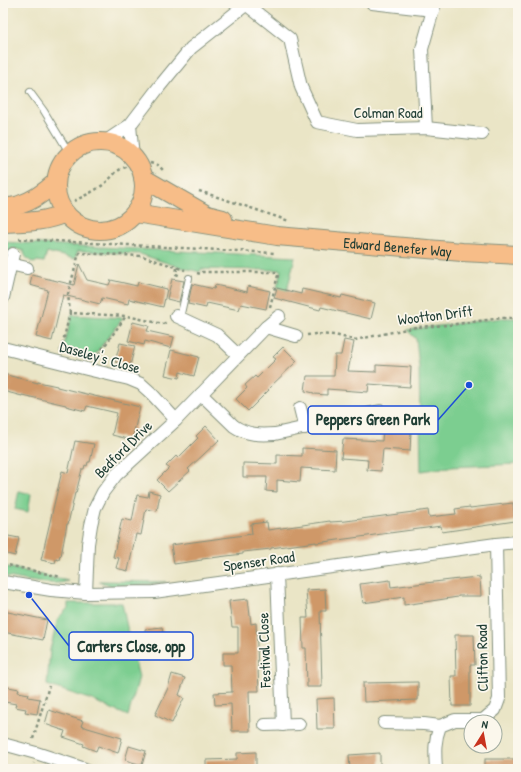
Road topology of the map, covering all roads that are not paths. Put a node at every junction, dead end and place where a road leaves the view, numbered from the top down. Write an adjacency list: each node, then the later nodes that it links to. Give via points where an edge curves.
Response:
1 (372, 3): 3 (street)
2 (247, 4): 5 (street, via 191,48); 6 (street, Colman Road, via 290,39 301,87 317,122 357,130)
3 (434, 7): 6 (street, via 422,49)
4 (30, 92): 9 (lane)
5 (130, 125): 8 (street); 10 (street)
6 (426, 128): 7 (street, Colman Road)
7 (482, 134)
8 (103, 142): 9 (main road, Edward Benefer Way, via 85,145); 10 (main road, Edward Benefer Way, via 125,150)
9 (70, 154): 11 (main road, Edward Benefer Way, via 62,164)
10 (138, 167): 14 (main road, via 144,190); 16 (main road, Edward Benefer Way, via 207,215)
11 (56, 182): 12 (main road, via 36,198); 13 (main road, Edward Benefer Way, via 57,197)
12 (3, 208)
13 (62, 208): 14 (main road, via 75,223 100,230 114,228 126,222); 15 (main road, via 55,218)
14 (135, 213): 16 (main road, Edward Benefer Way)
15 (3, 223)
16 (279, 244): 17 (main road, Edward Benefer Way)
17 (518, 255)
18 (27, 268): 20 (street, via 11,259)
19 (189, 275): 22 (lane)
20 (3, 298)
21 (279, 316): 23 (street, Bedford Drive)
22 (178, 317): 26 (street, via 217,335)
23 (266, 327): 24 (street); 26 (street, Bedford Drive)
24 (296, 336)
25 (3, 348): 30 (street, Daseley's Close, via 129,379 141,384)
26 (238, 355): 27 (street, Bedford Drive)
27 (201, 394): 30 (street, Bedford Drive); 31 (street, via 240,430 263,435)
28 (300, 408): 31 (street)
29 (380, 411): 31 (street)
30 (176, 420): 36 (street, Bedford Drive, via 116,475 103,492 95,508 91,525)
31 (305, 428)
32 (518, 542): 33 (street, Spenser Road)
33 (496, 544): 34 (street, Spenser Road); 41 (street, Clifton Road, via 499,699 495,710 483,720 455,720)
34 (277, 574): 36 (street, Spenser Road, via 154,592); 40 (street, Festival Close)
35 (3, 582): 36 (street, Spenser Road)
36 (86, 593)
37 (384, 723): 41 (street, Clifton Road)
38 (299, 724): 40 (street)
39 (265, 725): 40 (street)
40 (283, 725)
41 (440, 726): 44 (street, via 436,737)
42 (3, 744): 43 (street)
43 (85, 769)
44 (436, 769)

